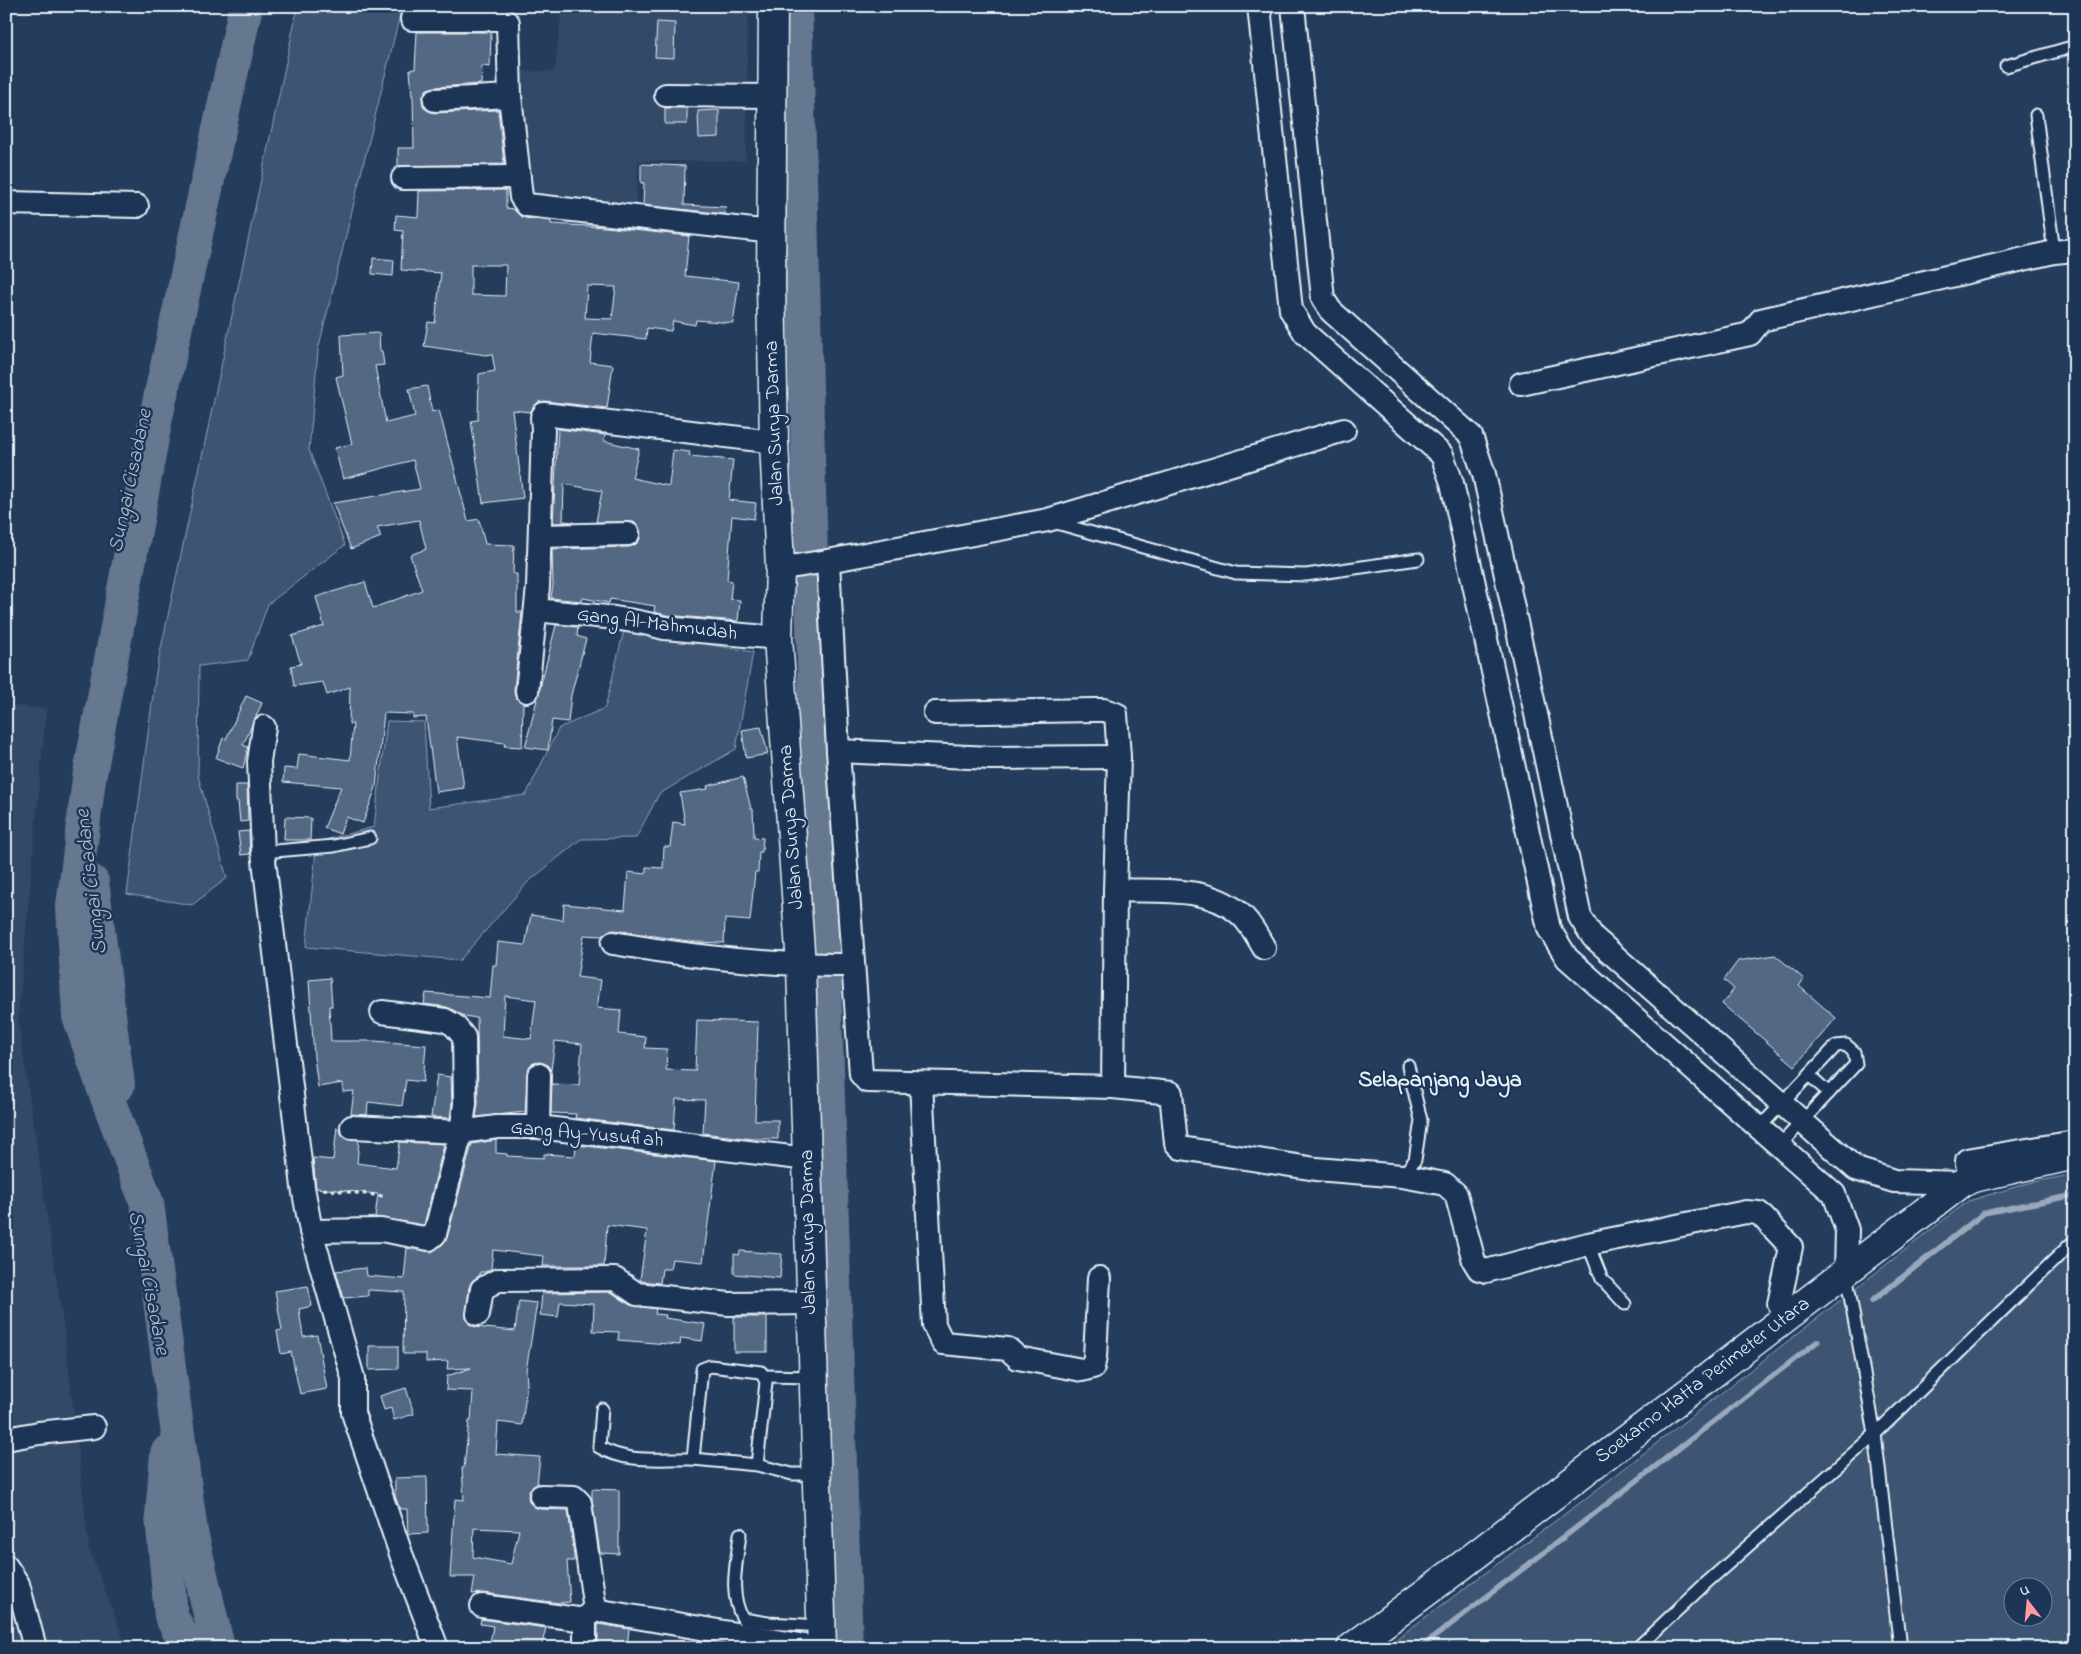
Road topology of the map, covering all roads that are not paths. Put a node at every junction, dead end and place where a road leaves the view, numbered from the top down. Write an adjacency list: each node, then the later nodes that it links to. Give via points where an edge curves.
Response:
1 (773, 6): 12 (main road, Jalan Surya Darma)
2 (1259, 6): 9 (street)
3 (1293, 6): 8 (street)
4 (507, 13): 5 (street); 11 (street)
5 (412, 19)
6 (2075, 46): 7 (lane)
7 (2006, 66)
8 (1301, 88): 9 (street); 15 (street)
9 (1268, 92): 16 (street)
10 (666, 95): 12 (street)
11 (510, 96): 13 (street); 17 (street)
12 (772, 96): 21 (main road, Jalan Surya Darma)
13 (435, 100)
14 (2036, 115): 22 (lane)
15 (1305, 121): 16 (street); 34 (street, via 1323,299 1331,311 1471,436 1484,474)
16 (1272, 124): 35 (street, via 1291,310 1305,333 1442,455 1452,483)
17 (519, 177): 18 (street); 21 (street, via 521,197 530,207)
18 (403, 178)
19 (6, 203): 20 (street)
20 (137, 206)
21 (772, 232): 25 (main road, Jalan Surya Darma)
22 (2064, 251): 23 (street, via 1761,320 1750,334)
23 (1521, 384)
24 (1344, 430): 26 (street)
25 (774, 442): 28 (street, via 544,414); 31 (main road, Jalan Surya Darma)
26 (1048, 520): 29 (lane, via 1236,573 1306,575); 30 (street)
27 (628, 534): 28 (street)
28 (540, 536): 32 (street)
29 (1418, 559)
30 (825, 562): 31 (street); 41 (street)
31 (785, 567): 33 (main road, Jalan Surya Darma)
32 (536, 610): 33 (street, Gang Al-Mahmudah, via 615,618 664,628); 37 (street)
33 (778, 638): 48 (main road, Jalan Surya Darma)
34 (1524, 657): 35 (street); 36 (street)
35 (1491, 664): 38 (street)
36 (1530, 685): 38 (street); 53 (street, via 1580,916 1593,937)
37 (527, 692)
38 (1497, 692): 58 (street, via 1549,929 1567,958)
39 (935, 713): 42 (street, via 1104,710 1116,714)
40 (264, 726): 44 (street, via 259,762)
41 (838, 752): 42 (street, via 991,758); 49 (street)
42 (1119, 757): 45 (street)
43 (370, 838): 44 (lane, via 334,846)
44 (262, 852): 71 (street, via 302,1187)
45 (1115, 890): 47 (street, via 1192,892 1218,900 1239,913); 56 (street)
46 (613, 943): 48 (street, via 684,955)
47 (1264, 948)
48 (807, 965): 49 (street); 68 (main road, Jalan Surya Darma)
49 (846, 965): 55 (street, via 861,1074 867,1081)
50 (382, 1012): 64 (street, via 445,1020 464,1037 465,1104)
51 (1408, 1066): 69 (lane, via 1421,1120 1415,1160)
52 (539, 1075): 62 (street)
53 (1749, 1075): 58 (street); 59 (street)
54 (1809, 1075): 57 (lane); 57 (lane, via 1836,1046 1846,1045 1854,1052 1856,1064); 59 (lane)
55 (921, 1084): 56 (street); 75 (street, via 934,1325 943,1343 1008,1348 1018,1358 1082,1370 1093,1367)
56 (1113, 1087): 69 (street, via 1171,1094 1176,1143 1182,1148 1316,1168)
57 (1829, 1093): 60 (lane)
58 (1725, 1098): 63 (street)
59 (1782, 1104): 60 (street); 63 (lane)
60 (1802, 1121): 66 (lane); 70 (street, via 1856,1170 1894,1181)
61 (352, 1127): 64 (street, Gang Ay-Yusufiah)
62 (538, 1127): 64 (street, Gang Ay-Yusufiah, via 497,1127); 68 (street, Gang Ay-Yusufiah)
63 (1759, 1128): 66 (street)
64 (461, 1132): 71 (street, via 435,1234 429,1239 381,1230)
65 (2075, 1142): 70 (street, via 1968,1160)
66 (1779, 1146): 74 (street, via 1834,1194 1847,1230)
67 (2075, 1155): 70 (main road, Soekarno Hatta Perimeter Utara)
68 (808, 1160): 76 (main road, Jalan Surya Darma)
69 (1402, 1176): 73 (street, via 1445,1184 1456,1194 1479,1269 1486,1271)
70 (1968, 1181): 74 (main road, Soekarno Hatta Perimeter Utara)
71 (311, 1231): 96 (street, via 353,1378 353,1413)
72 (2075, 1240): 84 (lane)
73 (1588, 1244): 77 (lane, via 1602,1279); 79 (street, via 1746,1212 1759,1213 1791,1247 1779,1304)
74 (1846, 1272): 79 (main road, Soekarno Hatta Perimeter Utara); 84 (lane)
75 (1099, 1278)
76 (811, 1303): 78 (street, via 730,1304 637,1294 615,1279 498,1280 482,1289); 81 (main road, Jalan Surya Darma)
77 (1625, 1304)
78 (478, 1314)
79 (1788, 1316): 98 (main road, Soekarno Hatta Perimeter Utara)
80 (764, 1376): 81 (lane); 86 (lane, via 761,1372 710,1366 702,1369); 87 (lane)
81 (813, 1377): 88 (main road, Jalan Surya Darma)
82 (602, 1409): 86 (lane, via 599,1447 624,1458)
83 (94, 1427): 85 (street)
84 (1875, 1434): 99 (lane); 100 (lane)
85 (6, 1440)
86 (693, 1459): 87 (lane)
87 (757, 1465): 88 (lane, via 792,1474)
88 (816, 1474): 94 (main road, Jalan Surya Darma)
89 (542, 1496): 93 (street, via 574,1496 580,1503)
90 (740, 1534): 94 (lane, via 733,1590 743,1619)
91 (6, 1566): 95 (street, via 18,1584)
92 (482, 1606): 93 (street)
93 (590, 1615): 94 (street); 97 (street)
94 (820, 1640)
95 (35, 1648)
96 (437, 1648)
97 (585, 1648)
98 (1351, 1648)
99 (1637, 1648)
100 (1900, 1648)

